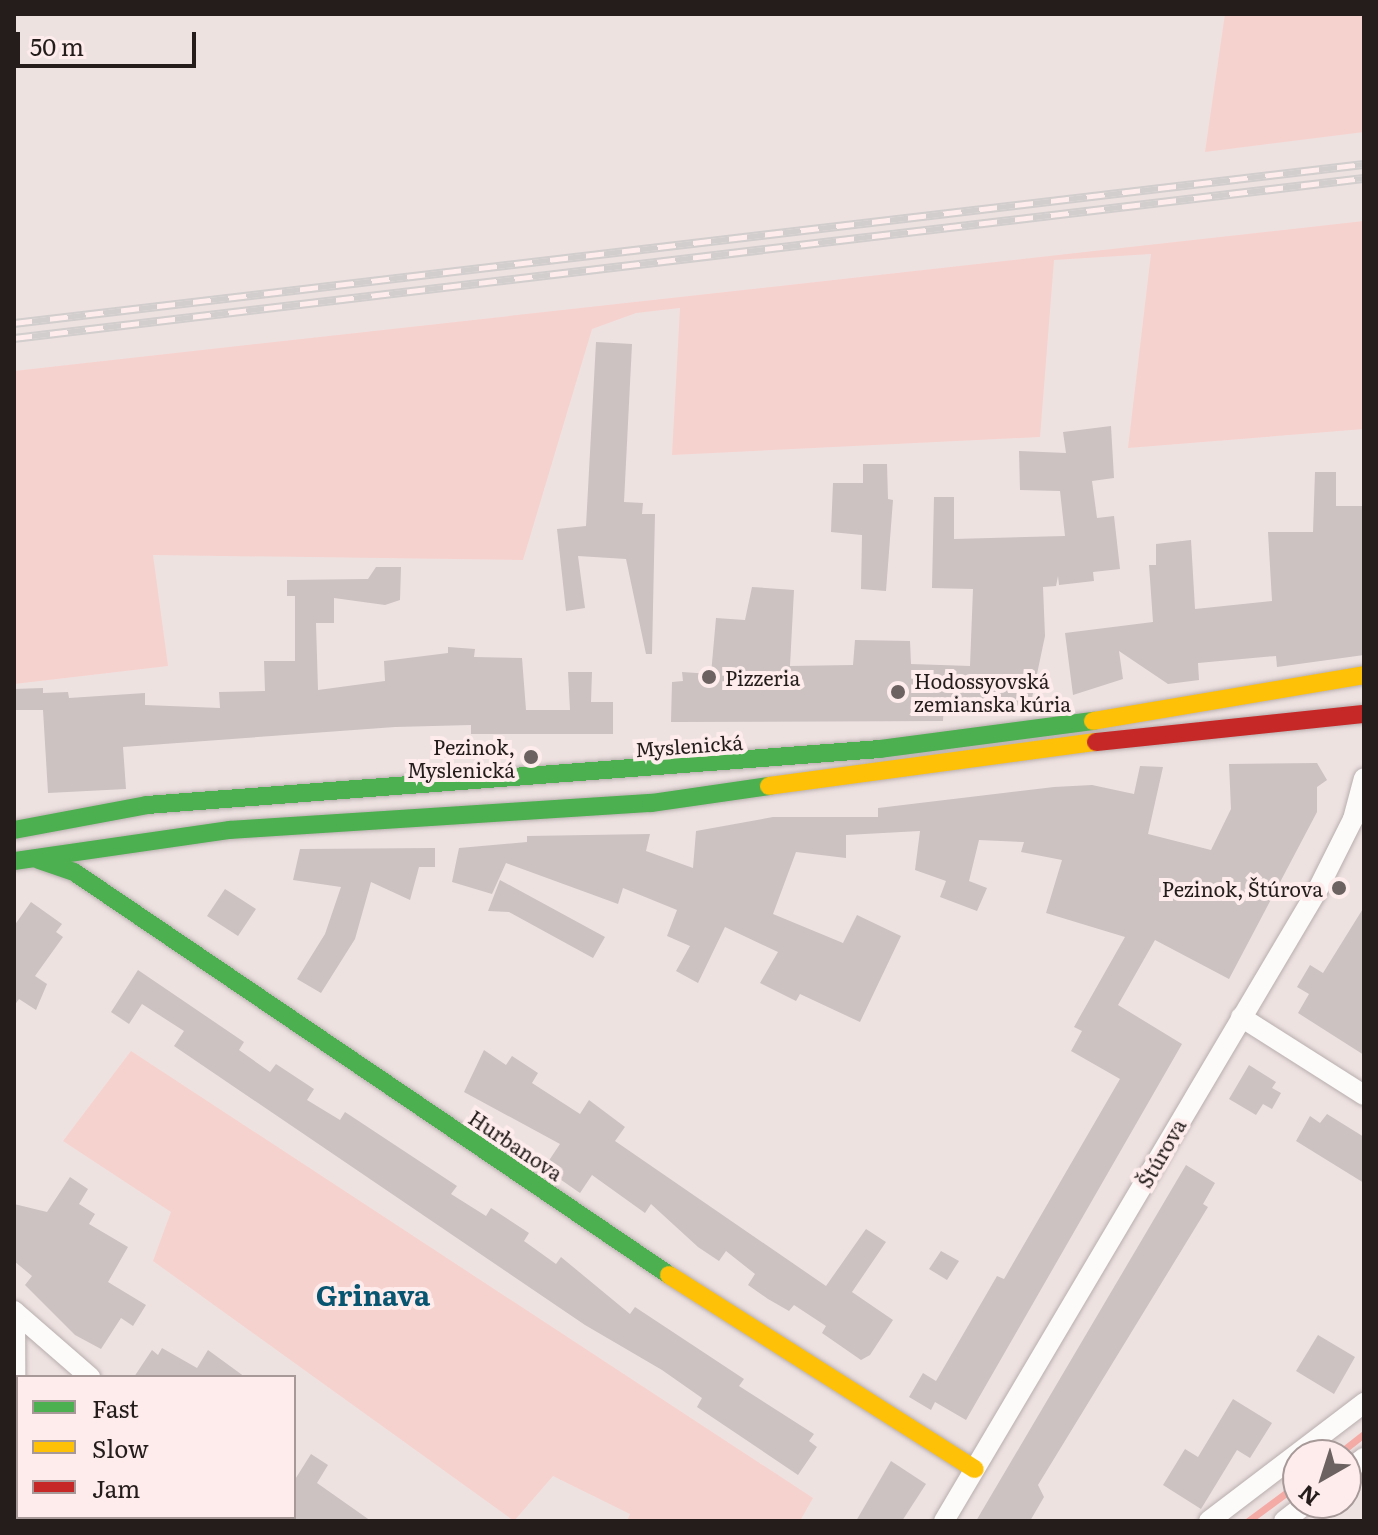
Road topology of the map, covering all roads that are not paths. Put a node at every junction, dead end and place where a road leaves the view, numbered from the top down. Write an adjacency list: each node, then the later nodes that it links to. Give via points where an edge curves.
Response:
1 (1364, 675): 4 (main road, Myslenická, via 1180,710 880,749 147,805)
2 (1364, 714): 5 (main road, via 1064,745 651,803 230,830)
3 (1364, 778): 8 (street, Štúrova, via 1335,857)
4 (14, 830)
5 (35, 858): 6 (main road); 7 (main road); 13 (main road, Hurbanova, via 74,872 730,1316)
6 (14, 861)
7 (14, 883)
8 (1241, 1017): 9 (street); 13 (street, Štúrova)
9 (1364, 1095)
10 (14, 1311): 11 (street); 14 (street)
11 (88, 1375)
12 (1364, 1403): 16 (street)
13 (975, 1469): 15 (street, Štúrova)
14 (16, 1521)
15 (944, 1521)
16 (1209, 1521)

